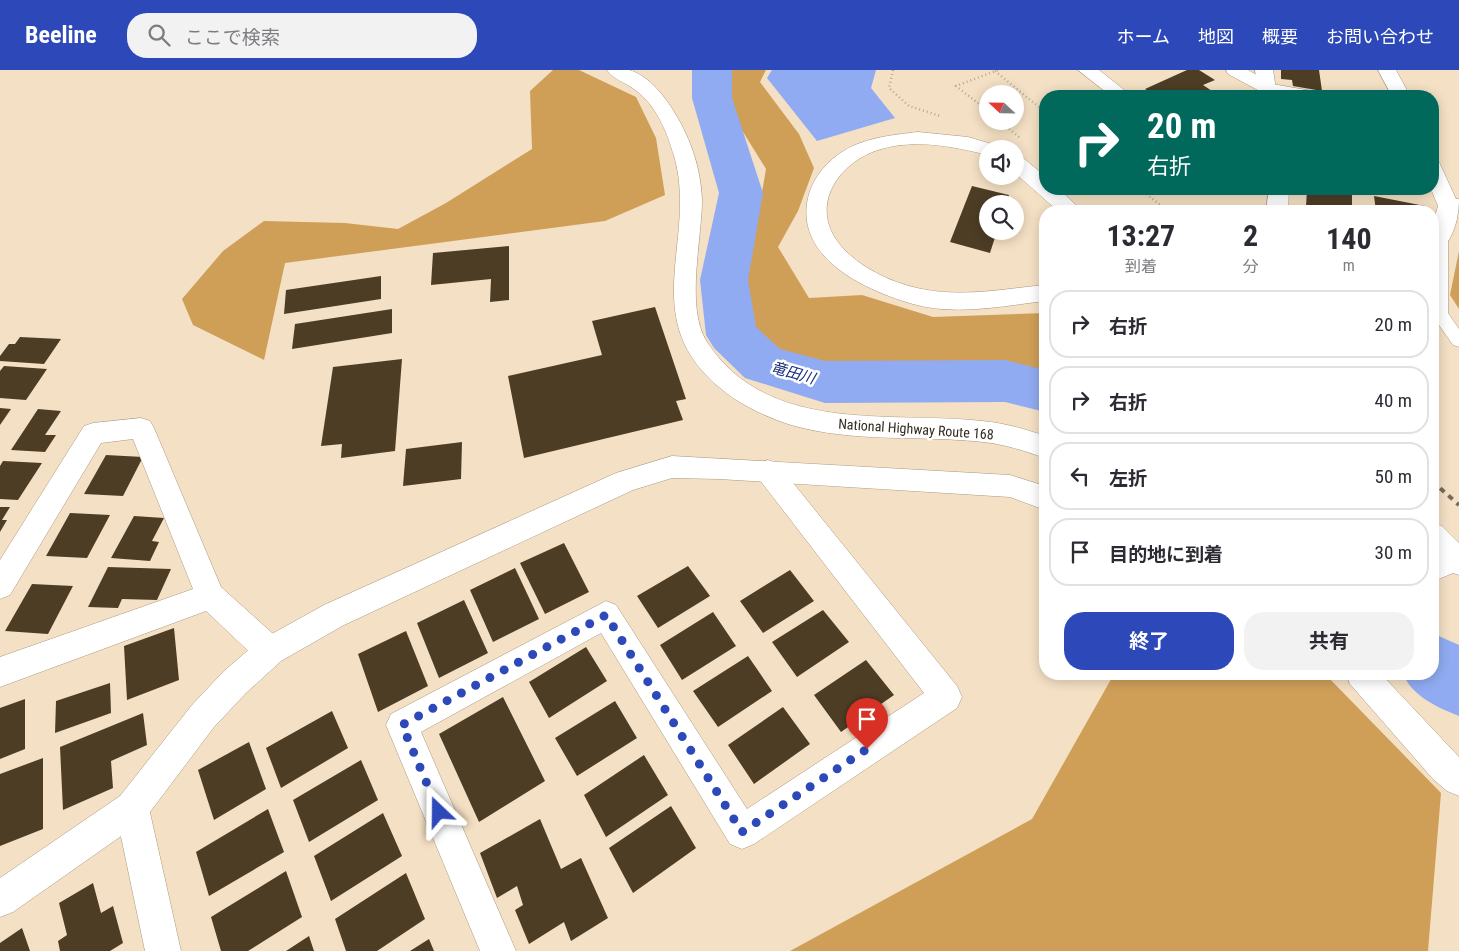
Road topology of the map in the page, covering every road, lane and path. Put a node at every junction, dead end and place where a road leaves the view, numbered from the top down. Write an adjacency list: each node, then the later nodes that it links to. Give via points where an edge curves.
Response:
1 (616, 70): 32 (main road, National Highway Route 168, via 650,92 660,104 680,147 691,196 685,305 689,328 700,351 718,372 745,394 777,410 821,423 986,432)
2 (893, 70): 14 (path, via 889,88 909,106)
3 (996, 70): 12 (path, via 956,86); 13 (path)
4 (1087, 70): 8 (main road)
5 (1235, 70): 9 (main road)
6 (1264, 70): 10 (main road)
7 (1387, 70): 11 (main road)
8 (1115, 90)
9 (1263, 90)
10 (1267, 90)
11 (1398, 90)
12 (979, 104)
13 (1039, 107)
14 (921, 108)
15 (1010, 130): 16 (path)
16 (1015, 134): 17 (path); 18 (path)
17 (1011, 136)
18 (1022, 140)
19 (979, 147): 30 (main road, via 950,140 913,138 880,144 846,159 825,180 819,193 817,209 824,239 849,268 872,282 913,296 957,301)
20 (1024, 170): 22 (main road)
21 (1439, 179): 27 (main road)
22 (1039, 182)
23 (1054, 195): 25 (main road)
24 (1148, 195): 26 (path)
25 (1064, 205)
26 (1160, 205)
27 (1454, 206): 28 (main road)
28 (1439, 232)
29 (1439, 288): 31 (lane, via 1440,314)
30 (1039, 294)
31 (1459, 341)
32 (1039, 445)
33 (768, 471): 34 (main road, via 1010,486); 39 (main road, via 672,467 626,481 334,615); 46 (main road, via 946,697 742,832 606,615 402,725)
34 (1039, 496)
35 (1439, 547): 36 (main road)
36 (1449, 563)
37 (0, 586): 38 (main road, via 93,433 141,428)
38 (210, 596): 39 (main road); 40 (main road)
39 (270, 650): 43 (main road, via 203,716)
40 (0, 672)
41 (1367, 680): 42 (main road)
42 (1459, 779)
43 (132, 808): 44 (main road); 45 (main road)
44 (0, 899)
45 (163, 951)
46 (498, 951)

